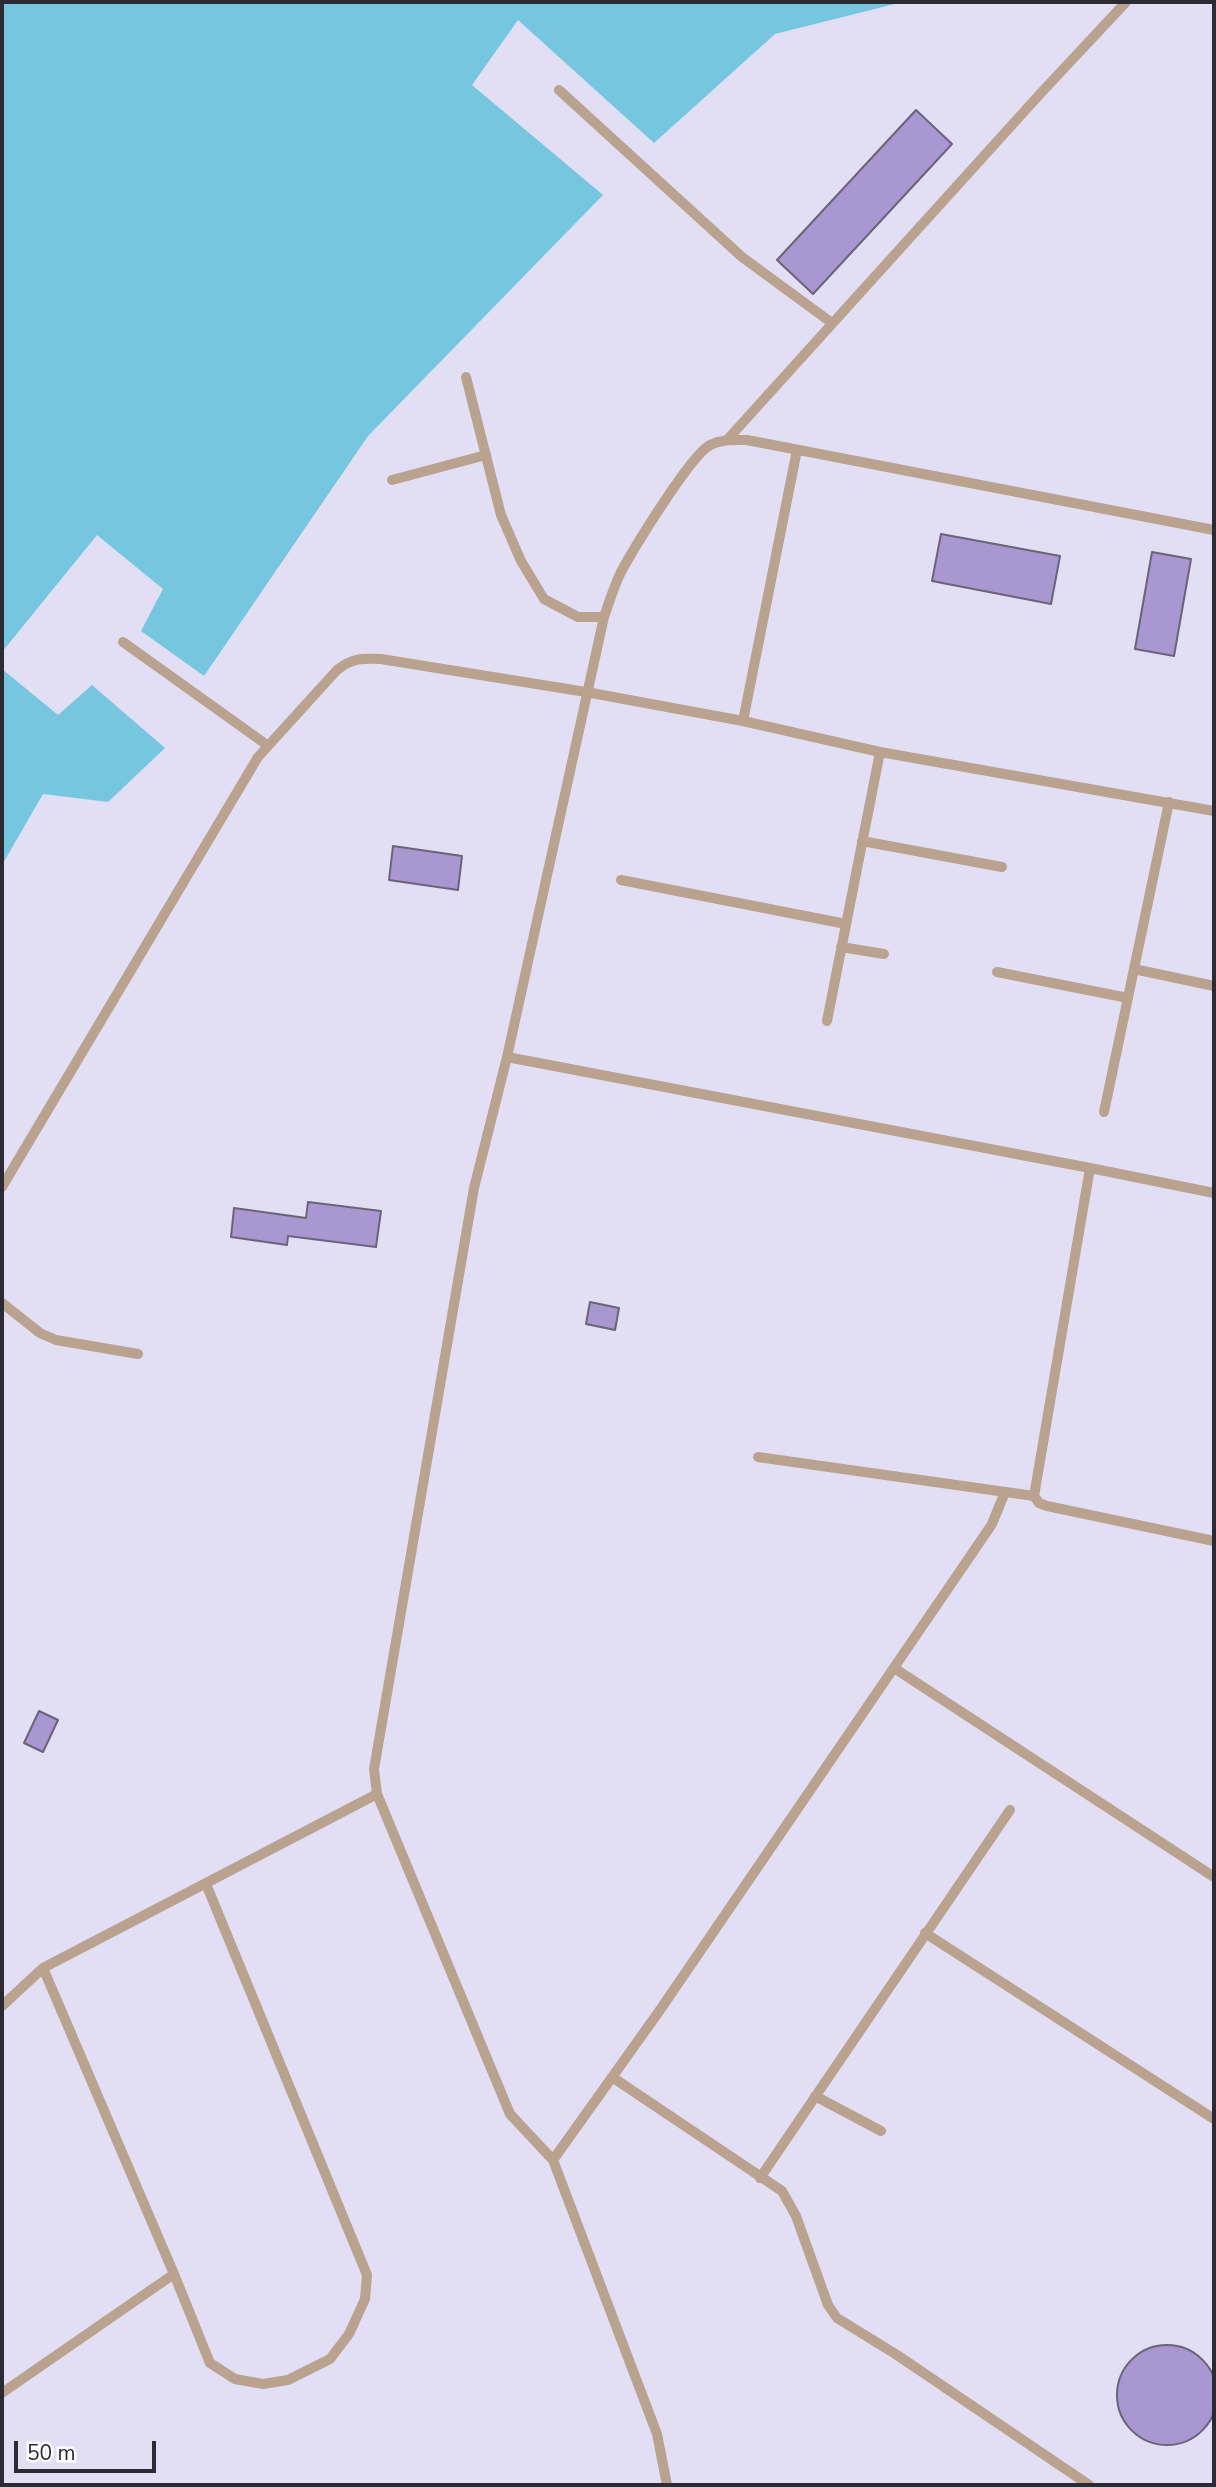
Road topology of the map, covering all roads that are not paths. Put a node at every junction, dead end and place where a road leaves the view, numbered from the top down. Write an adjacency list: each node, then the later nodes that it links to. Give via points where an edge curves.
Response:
1 (1126, 2): 3 (lane)
2 (559, 90): 3 (lane, via 742,257)
3 (832, 323): 5 (lane)
4 (466, 377): 7 (lane)
5 (727, 440): 6 (lane); 10 (lane, via 697,455 680,479 620,574)
6 (797, 450): 9 (lane); 13 (lane)
7 (486, 455): 8 (lane); 10 (lane, via 501,515 544,599 578,617)
8 (392, 480)
9 (1214, 530)
10 (604, 617): 12 (lane)
11 (122, 642): 14 (lane)
12 (586, 692): 13 (lane); 14 (lane, via 361,657 337,670); 29 (lane)
13 (743, 721): 15 (lane)
14 (267, 745): 32 (lane)
15 (880, 752): 16 (lane); 18 (lane)
16 (1169, 803): 17 (lane); 24 (lane)
17 (1214, 811)
18 (862, 841): 19 (lane); 21 (lane)
19 (1002, 867)
20 (621, 880): 21 (lane)
21 (846, 924): 22 (lane)
22 (841, 947): 23 (lane); 28 (lane)
23 (884, 954)
24 (1134, 970): 26 (lane); 27 (lane)
25 (998, 972): 27 (lane)
26 (1214, 986)
27 (1128, 998): 30 (lane)
28 (827, 1021)
29 (507, 1056): 31 (lane); 41 (lane, via 474,1188 374,1769)
30 (1104, 1112)
31 (1090, 1168): 33 (lane); 38 (lane)
32 (2, 1186)
33 (1214, 1193)
34 (2, 1303): 35 (lane, via 56,1340)
35 (138, 1354)
36 (758, 1457): 37 (lane)
37 (1005, 1492): 38 (lane); 40 (lane, via 992,1524)
38 (1034, 1496): 39 (lane, via 1046,1506)
39 (1214, 1541)
40 (894, 1668): 43 (lane); 48 (lane)
41 (377, 1794): 44 (lane); 52 (lane, via 510,2114)
42 (1010, 1810): 45 (lane)
43 (1214, 1877)
44 (206, 1884): 46 (lane); 54 (lane, via 367,2275 365,2299 349,2334 330,2359 288,2380 263,2385 235,2379 210,2363)
45 (925, 1933): 49 (lane); 50 (lane)
46 (43, 1968): 47 (lane); 54 (lane)
47 (2, 2006)
48 (612, 2077): 52 (lane); 53 (lane)
49 (815, 2096): 51 (lane); 53 (lane)
50 (1214, 2119)
51 (881, 2131)
52 (553, 2160): 56 (lane, via 657,2434)
53 (760, 2178): 57 (lane, via 782,2192 796,2216 828,2305 837,2318)
54 (174, 2274): 55 (lane)
55 (2, 2393)
56 (667, 2485)
57 (1089, 2485)

